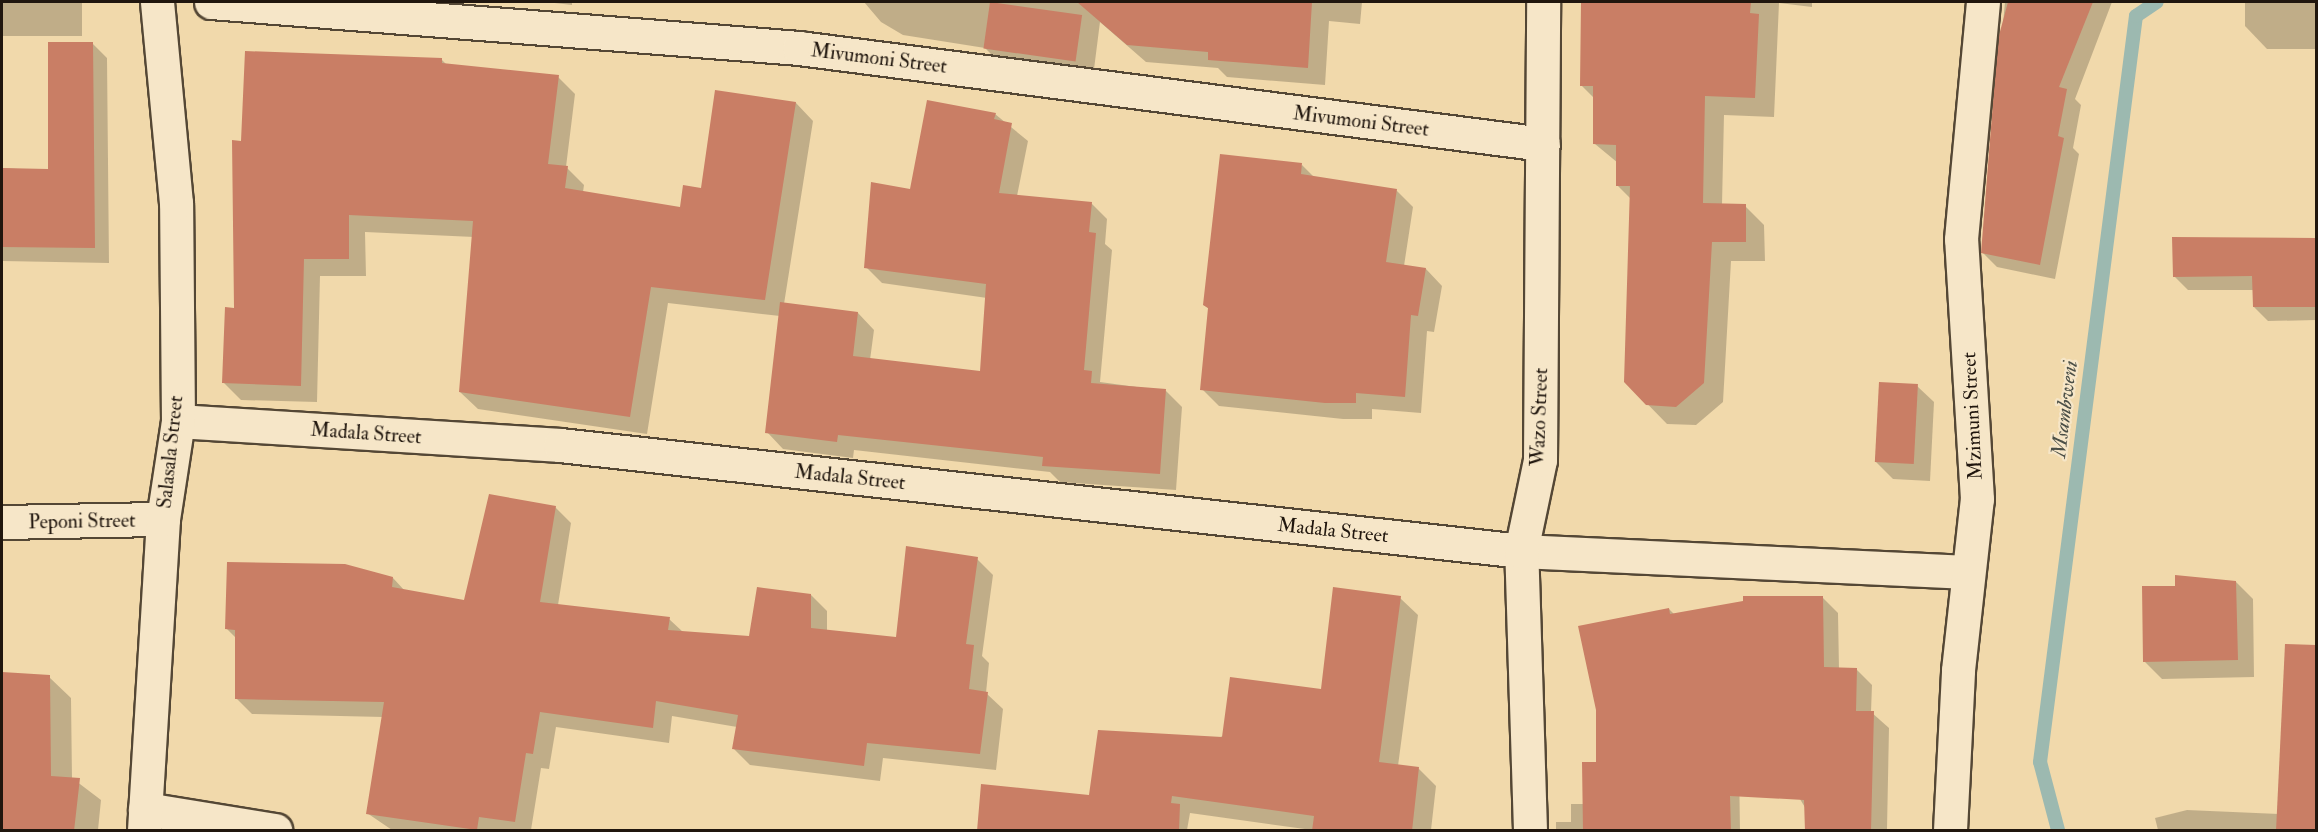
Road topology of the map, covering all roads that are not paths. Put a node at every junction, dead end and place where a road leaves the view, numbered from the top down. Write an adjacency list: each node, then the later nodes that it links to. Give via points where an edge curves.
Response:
1 (157, 2): 6 (street, Salasala Street, via 176,202)
2 (211, 2): 5 (street, Mivumoni Street, via 799,48)
3 (1543, 2): 5 (street, Wazo Street)
4 (1983, 2): 10 (street, Mzimuni Street, via 1961,239 1977,499)
5 (1543, 144): 9 (street, Wazo Street, via 1540,460)
6 (178, 421): 7 (street, Salasala Street); 9 (street, Madala Street, via 560,445)
7 (163, 519): 8 (street, Peponi Street); 11 (street, Salasala Street)
8 (2, 522)
9 (1521, 551): 10 (street, Madala Street); 13 (street, Wazo Street)
10 (1968, 572): 14 (street, Mzimuni Street)
11 (145, 820): 12 (street)
12 (275, 831)
13 (1530, 831)
14 (1950, 831)

